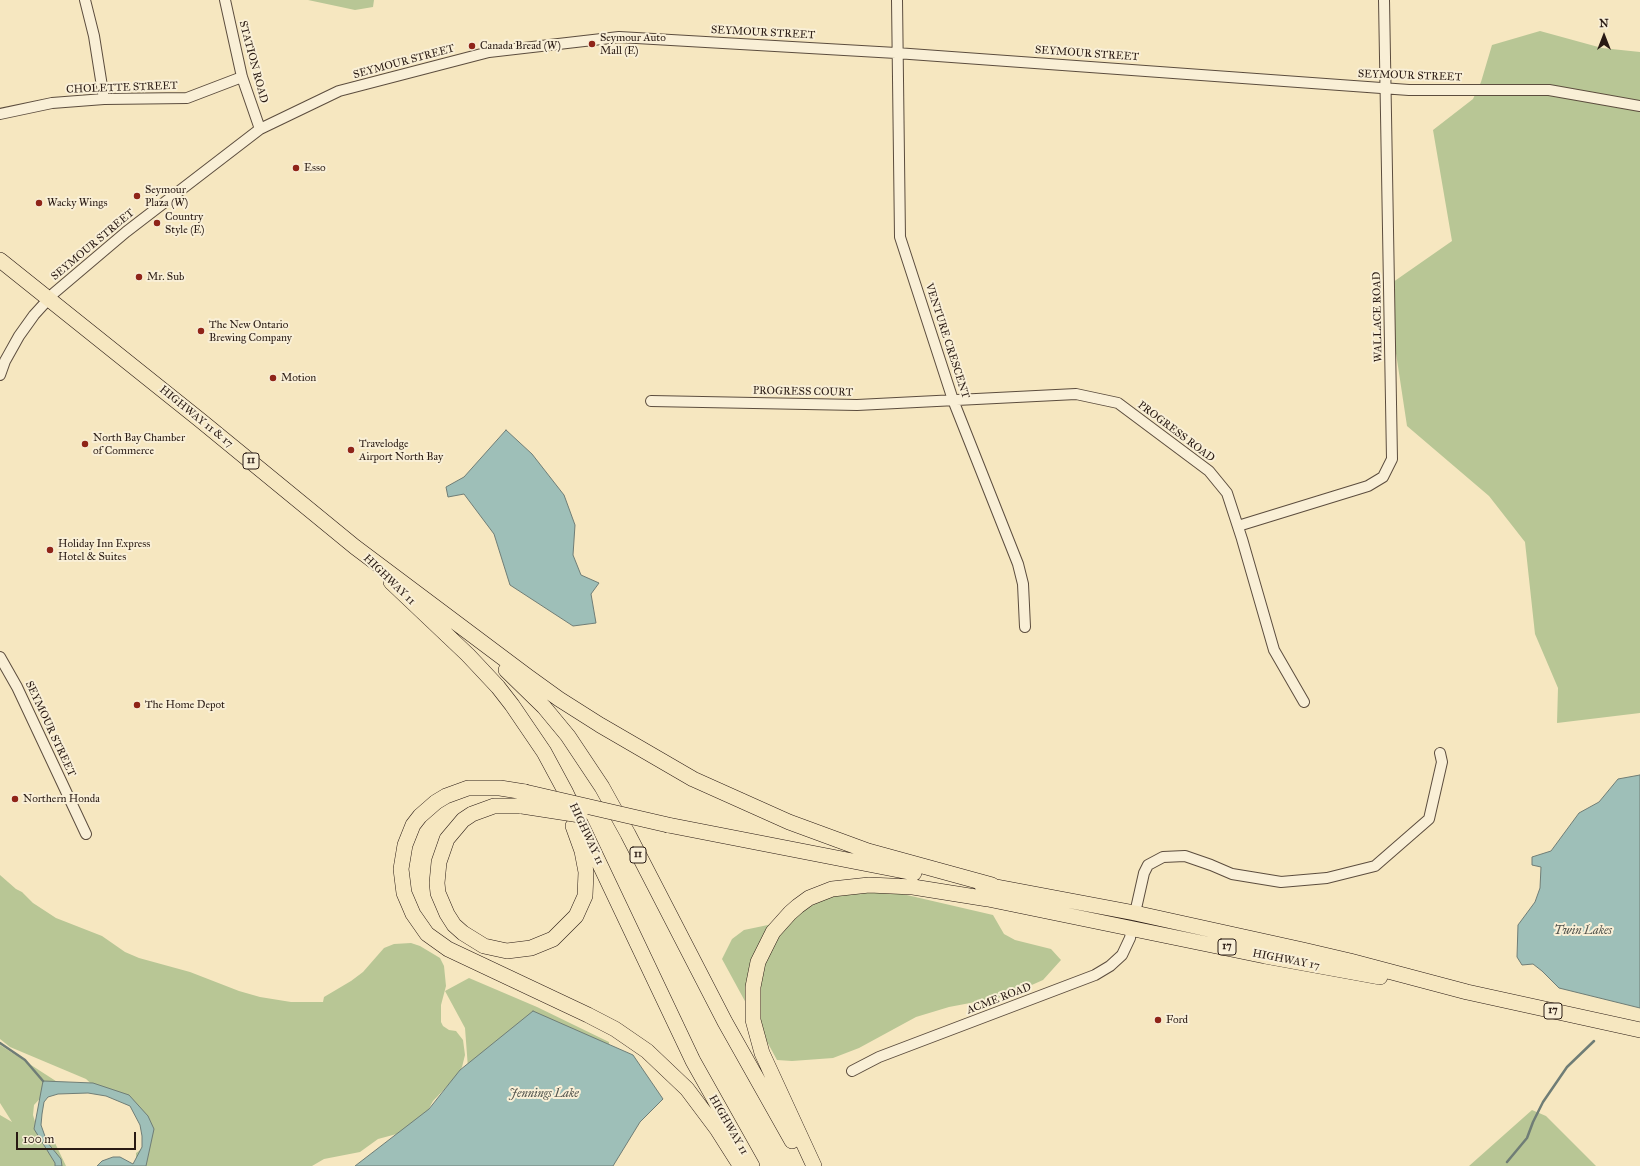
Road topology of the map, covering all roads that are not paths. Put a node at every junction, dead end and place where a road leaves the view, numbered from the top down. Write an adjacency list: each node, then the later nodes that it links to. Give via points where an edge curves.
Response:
1 (85, 0): 8 (street, via 94,36)
2 (225, 0): 6 (street, STATION ROAD)
3 (897, 0): 5 (street, VENTURE CRESCENT)
4 (1384, 0): 7 (street, WALLACE ROAD)
5 (896, 53): 7 (street, SEYMOUR STREET); 11 (street, SEYMOUR STREET, via 619,37 489,52 340,90); 17 (street, VENTURE CRESCENT, via 900,237)
6 (242, 77): 8 (street, CHOLETTE STREET, via 187,98); 11 (street, STATION ROAD)
7 (1385, 88): 9 (street, SEYMOUR STREET, via 1549,90); 19 (street, WALLACE ROAD, via 1392,459 1383,477 1368,486)
8 (104, 99): 10 (street, CHOLETTE STREET, via 52,103)
9 (1640, 106)
10 (0, 114)
11 (260, 129): 13 (street, SEYMOUR STREET, via 126,232)
12 (0, 260): 13 (highway, HIGHWAY 11 & 17 / 11)
13 (49, 299): 14 (street, SEYMOUR STREET, via 26,325); 20 (highway, HIGHWAY 11 & 17 / 11)
14 (12, 347): 15 (street); 16 (street, SEYMOUR STREET)
15 (0, 357)
16 (0, 375)
17 (954, 400): 18 (street, PROGRESS COURT, via 857,405); 19 (street, PROGRESS ROAD, via 1076,394 1118,403 1209,472 1227,493); 21 (street, VENTURE CRESCENT, via 1018,564 1023,584)
18 (651, 401)
19 (1238, 526): 23 (street, PROGRESS ROAD, via 1274,650)
20 (408, 592): 24 (highway, HIGHWAY 11 / 11, via 493,682); 28 (highway, via 559,699 636,748 693,779 815,832); 34 (highway, HIGHWAY 11 / 11, via 505,668 568,736 628,834 725,1022)
21 (1025, 628)
22 (0, 657): 27 (street, SEYMOUR STREET, via 17,687)
23 (1304, 702)
24 (512, 706): 26 (highway, via 573,826 584,862 586,884 585,896 576,916 569,926 553,939 531,948 495,950 472,940 447,914 438,893 439,862 447,839 463,820 494,806); 33 (highway, HIGHWAY 11 / 11, via 559,778 690,1054)
25 (1440, 753): 29 (street, via 1442,762 1429,819 1375,866 1327,878 1281,882 1232,874 1185,856 1163,857 1148,865 1144,873)
26 (524, 799): 28 (highway, bridge, via 666,830 936,877); 32 (highway, via 500,788 468,788 446,796 420,816 413,825 405,845 401,869 404,893 413,914 427,934 448,949 588,1015 615,1029 647,1051 687,1089)
27 (86, 834)
28 (990, 892): 29 (highway, HIGHWAY 17 / 17); 35 (highway, via 869,884 843,887 809,898 790,913 773,932 762,952 755,975 753,1020 768,1068)
29 (1134, 920): 30 (highway, HIGHWAY 17 / 17, via 1350,961 1467,992); 31 (street, ACME ROAD, via 1130,938 1122,955 1095,975 879,1057)
30 (1640, 1030)
31 (852, 1071)
32 (741, 1166)
33 (752, 1166)
34 (807, 1166)
35 (814, 1166)

